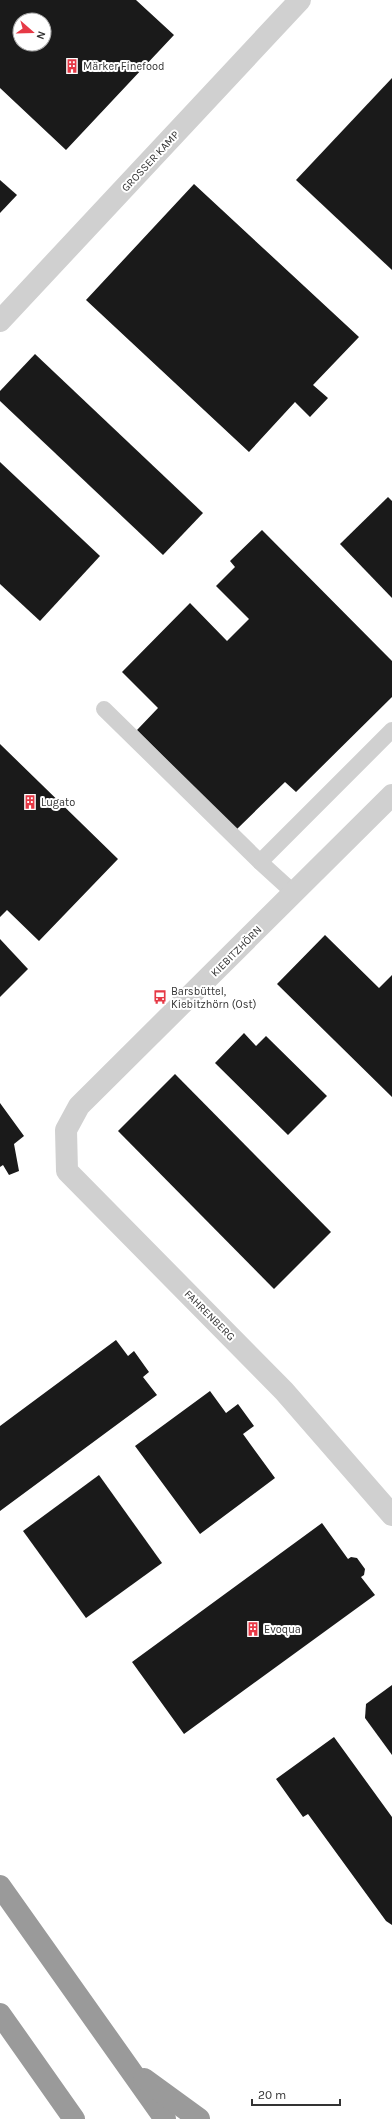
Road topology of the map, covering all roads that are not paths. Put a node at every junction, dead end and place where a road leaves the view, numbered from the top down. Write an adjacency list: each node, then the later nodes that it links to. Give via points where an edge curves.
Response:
1 (300, 0): 2 (street, GROSSER KAMP)
2 (0, 321)
3 (104, 709): 6 (lane)
4 (392, 730): 6 (lane)
5 (392, 796): 7 (street, KIEBITZHÖRN)
6 (260, 862): 7 (lane)
7 (294, 893): 8 (street, KIEBITZHÖRN)
8 (79, 1106): 9 (street, FAHRENBERG, via 66,1130 67,1171 284,1391)
9 (392, 1515)
10 (0, 1886): 12 (highway)
11 (0, 2014): 13 (highway)
12 (128, 2067): 14 (highway); 15 (highway)
13 (74, 2119)
14 (165, 2119)
15 (199, 2119)

